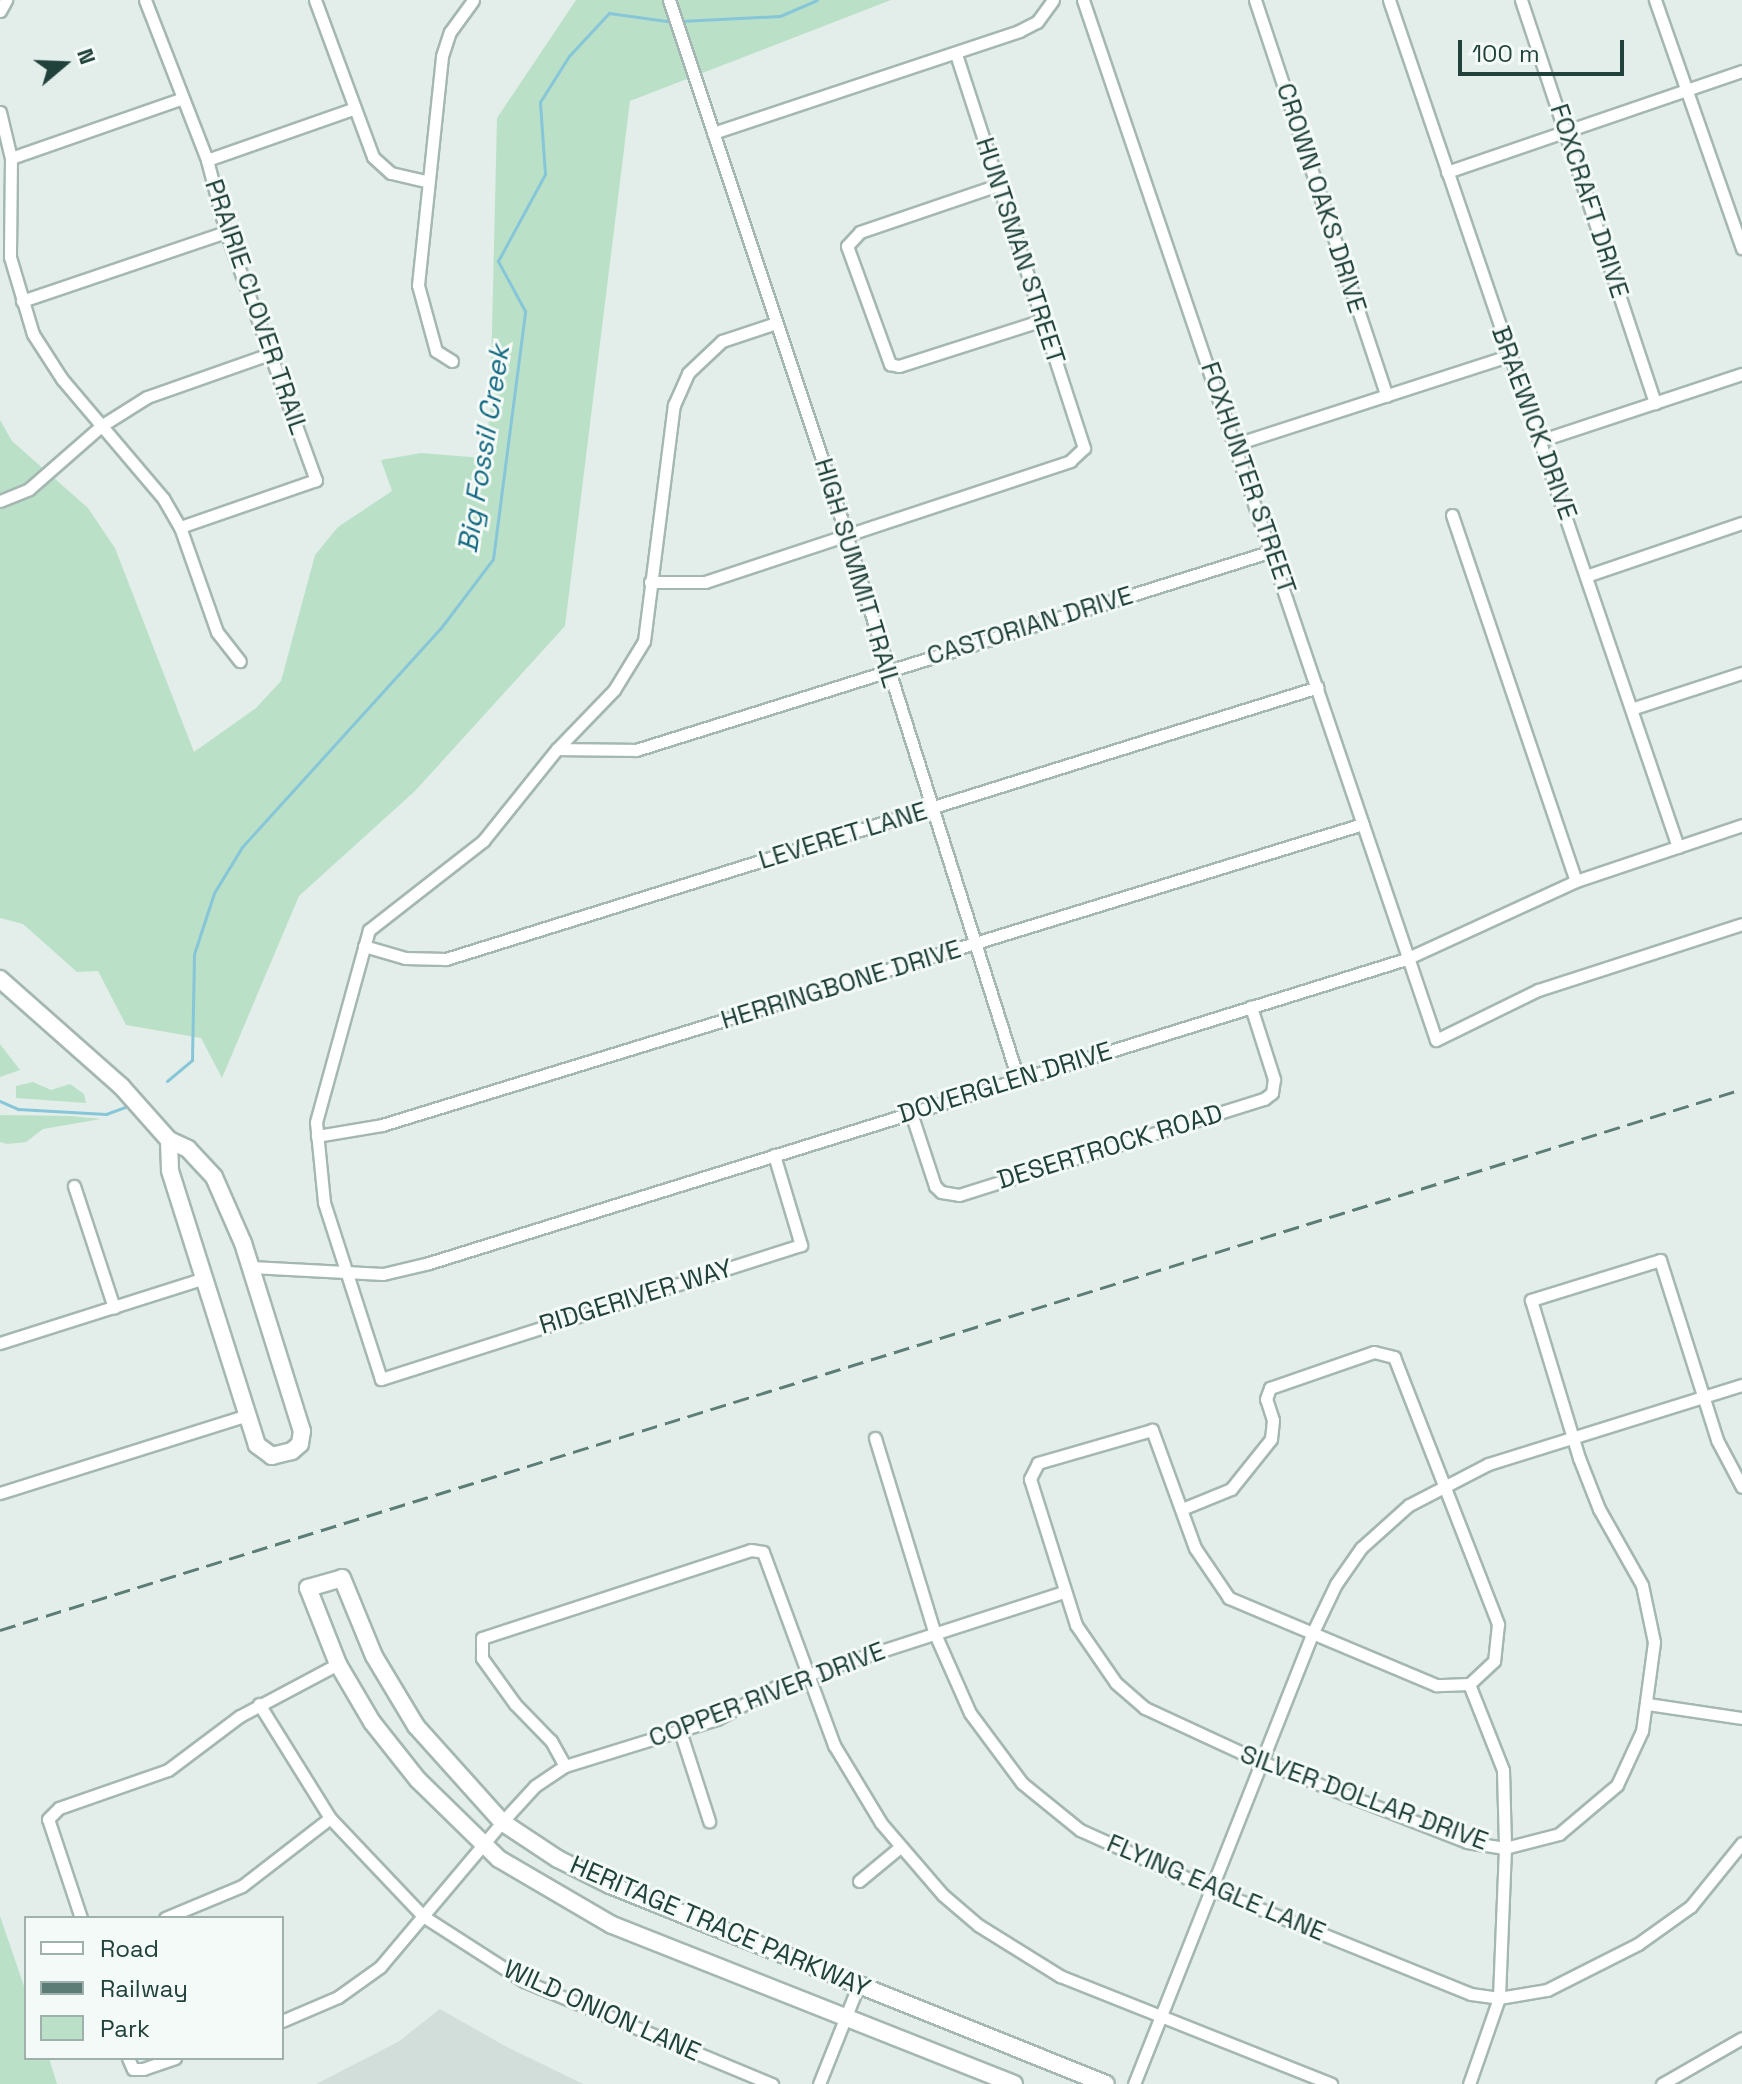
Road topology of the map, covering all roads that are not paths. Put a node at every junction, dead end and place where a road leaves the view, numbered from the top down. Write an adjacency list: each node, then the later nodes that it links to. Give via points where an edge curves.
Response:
1 (6, 0): 12 (street)
2 (145, 0): 16 (street, PRAIRIE CLOVER TRAIL)
3 (315, 0): 17 (street)
4 (473, 0): 24 (street, via 445,44)
5 (669, 0): 20 (street, HIGH SUMMIT TRAIL)
6 (1053, 0): 13 (street, via 1029,27)
7 (1083, 0): 39 (street, FOXHUNTER STREET)
8 (1255, 0): 35 (street, CROWN OAKS DRIVE)
9 (1389, 0): 23 (street, BRAEWICK DRIVE)
10 (1521, 0): 19 (street, FOXCRAFT DRIVE)
11 (1655, 0): 15 (street)
12 (0, 11)
13 (956, 53): 20 (street); 25 (street, HUNTSMAN STREET)
14 (1742, 71): 15 (street)
15 (1686, 90): 19 (street); 27 (street)
16 (180, 99): 21 (street); 22 (street, PRAIRIE CLOVER TRAIL)
17 (353, 109): 22 (street); 24 (street, via 365,144 380,166)
18 (0, 112): 21 (street)
19 (1566, 131): 23 (street); 36 (street, FOXCRAFT DRIVE)
20 (713, 133): 30 (street, HIGH SUMMIT TRAIL)
21 (11, 158): 28 (street, via 10,257)
22 (207, 160): 26 (street, PRAIRIE CLOVER TRAIL)
23 (1447, 172): 32 (street, BRAEWICK DRIVE)
24 (427, 181): 33 (street, via 419,298 436,351)
25 (998, 185): 29 (street, HUNTSMAN STREET); 29 (street, via 860,232 847,246 890,364 899,366)
26 (226, 232): 28 (street); 31 (street, PRAIRIE CLOVER TRAIL)
27 (1742, 248)
28 (22, 301): 37 (street, via 33,334)
29 (1043, 320): 44 (street, HUNTSMAN STREET, via 1084,448 1070,461)
30 (776, 323): 44 (street, HIGH SUMMIT TRAIL); 47 (street, via 722,341 688,373 674,405)
31 (269, 354): 37 (street, via 147,397); 43 (street, PRAIRIE CLOVER TRAIL, via 316,480)
32 (1508, 356): 35 (street); 38 (street, BRAEWICK DRIVE)
33 (452, 361)
34 (1742, 374): 36 (street)
35 (1387, 396): 39 (street)
36 (1655, 403): 38 (street)
37 (101, 426): 40 (street, via 29,489); 43 (street, via 163,498)
38 (1542, 440): 46 (street, BRAEWICK DRIVE)
39 (1236, 444): 45 (street, FOXHUNTER STREET)
40 (0, 501)
41 (1452, 515): 58 (street)
42 (1742, 523): 46 (street)
43 (180, 527): 48 (street, via 217,632)
44 (846, 536): 47 (street, via 705,582); 49 (street, HIGH SUMMIT TRAIL)
45 (1272, 551): 49 (street, CASTORIAN DRIVE); 51 (street, FOXHUNTER STREET)
46 (1589, 575): 52 (street, BRAEWICK DRIVE)
47 (650, 582): 53 (street, via 644,641 614,690)
48 (240, 661)
49 (888, 670): 53 (street, CASTORIAN DRIVE, via 636,750); 54 (street, HIGH SUMMIT TRAIL)
50 (1742, 673): 52 (street)
51 (1318, 687): 54 (street, LEVERET LANE); 55 (street, FOXHUNTER STREET)
52 (1634, 708): 57 (street, BRAEWICK DRIVE)
53 (557, 749): 61 (street, via 483,841 369,930)
54 (931, 809): 60 (street, HIGH SUMMIT TRAIL); 61 (street, LEVERET LANE, via 446,959 405,958)
55 (1363, 824): 60 (street, HERRINGBONE DRIVE); 62 (street, FOXHUNTER STREET)
56 (1742, 825): 57 (street, DOVERGLEN DRIVE)
57 (1678, 847): 58 (street, DOVERGLEN DRIVE)
58 (1576, 881): 62 (street, DOVERGLEN DRIVE)
59 (1742, 924): 62 (street, FOXHUNTER STREET, via 1538,990 1436,1040)
60 (973, 945): 65 (street, HIGH SUMMIT TRAIL); 67 (street, HERRINGBONE DRIVE, via 382,1125)
61 (364, 946): 67 (street, via 325,1079)
62 (1406, 959): 64 (street, DOVERGLEN DRIVE)
63 (0, 979): 68 (street)
64 (1251, 1007): 65 (street, DOVERGLEN DRIVE); 66 (street, DESERTROCK ROAD, via 1274,1079 1272,1093 1264,1099 959,1195 935,1186)
65 (1018, 1079): 66 (street, DOVERGLEN DRIVE)
66 (911, 1113): 69 (street, DOVERGLEN DRIVE)
67 (317, 1136): 72 (street, via 324,1202)
68 (169, 1140): 71 (street, via 188,1149 214,1177); 73 (street, via 170,1170)
69 (774, 1155): 72 (street, DOVERGLEN DRIVE, via 429,1263 383,1274); 72 (street, RIDGERIVER WAY, via 801,1245 381,1379)
70 (74, 1186): 74 (street)
71 (251, 1267): 72 (street, DOVERGLEN DRIVE); 78 (street, via 302,1431 300,1444 279,1455 265,1455)
72 (347, 1271)
73 (205, 1278): 74 (street); 78 (street)
74 (114, 1308): 75 (street)
75 (0, 1343)
76 (1742, 1385): 77 (street)
77 (1702, 1397): 79 (street); 79 (street, SILVER DOLLAR DRIVE, via 1660,1260 1531,1300); 82 (street)
78 (248, 1415): 83 (street)
79 (1572, 1437): 81 (street); 92 (street, SILVER DOLLAR DRIVE, via 1599,1509 1650,1606 1654,1642)
80 (875, 1438): 86 (street, FLYING EAGLE LANE)
81 (1443, 1485): 84 (street, via 1398,1364 1381,1351 1270,1388 1266,1399 1273,1420 1271,1439 1231,1489); 87 (street, via 1393,1517 1361,1548); 90 (street, via 1501,1638 1487,1671)
82 (1742, 1487)
83 (0, 1493)
84 (1182, 1509): 85 (street, SILVER DOLLAR DRIVE, via 1152,1430 1031,1469); 87 (street, via 1203,1566 1229,1598)
85 (1064, 1592): 86 (street, COPPER RIVER DRIVE); 95 (street, SILVER DOLLAR DRIVE, via 1096,1658 1145,1708)
86 (935, 1634): 89 (street, COPPER RIVER DRIVE); 105 (street, FLYING EAGLE LANE, via 970,1713 1022,1783 1080,1830)
87 (1312, 1634): 90 (street, via 1436,1685); 95 (street)
88 (338, 1664): 91 (street); 99 (street, HERITAGE TRACE PARKWAY, via 308,1588 342,1578 369,1646 416,1726); 101 (street, HERITAGE TRACE PARKWAY, via 387,1743)
89 (807, 1675): 94 (street, COPPER RIVER DRIVE); 96 (street, via 763,1552 751,1550 482,1638 482,1658 515,1704 551,1741); 102 (street, via 853,1782)
90 (1469, 1684): 103 (street, via 1503,1770)
91 (259, 1704): 97 (street, WILD ONION LANE); 106 (street, via 168,1770 59,1808 48,1819)
92 (1648, 1704): 93 (street); 103 (street, SILVER DOLLAR DRIVE, via 1633,1759 1605,1799 1559,1834)
93 (1742, 1718)
94 (680, 1731): 96 (street, COPPER RIVER DRIVE); 98 (street)
95 (1262, 1762): 103 (street, SILVER DOLLAR DRIVE, via 1467,1842); 105 (street)
96 (565, 1766): 99 (street, COPPER RIVER DRIVE, via 535,1786)
97 (330, 1818): 107 (street, via 242,1886); 108 (street, WILD ONION LANE)
98 (709, 1821)
99 (502, 1822): 101 (street, COPPER RIVER DRIVE); 109 (street, HERITAGE TRACE PARKWAY, via 610,1885)
100 (1742, 1843): 110 (street, FLYING EAGLE LANE, via 1691,1906 1638,1944 1547,1990)
101 (484, 1845): 108 (street, COPPER RIVER DRIVE); 112 (street, HERITAGE TRACE PARKWAY, via 541,1887 612,1925)
102 (900, 1847): 104 (street); 111 (street, via 943,1895 1021,1955)
103 (1505, 1848): 110 (street)
104 (859, 1881)
105 (1211, 1889): 110 (street, FLYING EAGLE LANE, via 1471,1994); 111 (street)
106 (80, 1916)
107 (170, 1916)
108 (423, 1916): 113 (street, COPPER RIVER DRIVE, via 361,1982); 117 (street, WILD ONION LANE, via 524,1981)
109 (858, 1986): 112 (street); 120 (street, HERITAGE TRACE PARKWAY)
110 (1499, 1998): 123 (street)
111 (1161, 2017): 121 (street); 122 (street)
112 (845, 2018): 118 (street); 119 (street, HERITAGE TRACE PARKWAY)
113 (284, 2020)
114 (1742, 2038): 124 (street)
115 (160, 2060): 116 (street)
116 (130, 2064)
117 (772, 2084)
118 (819, 2084)
119 (1014, 2084)
120 (1106, 2084)
121 (1134, 2084)
122 (1331, 2084)
123 (1469, 2084)
124 (1662, 2084)

